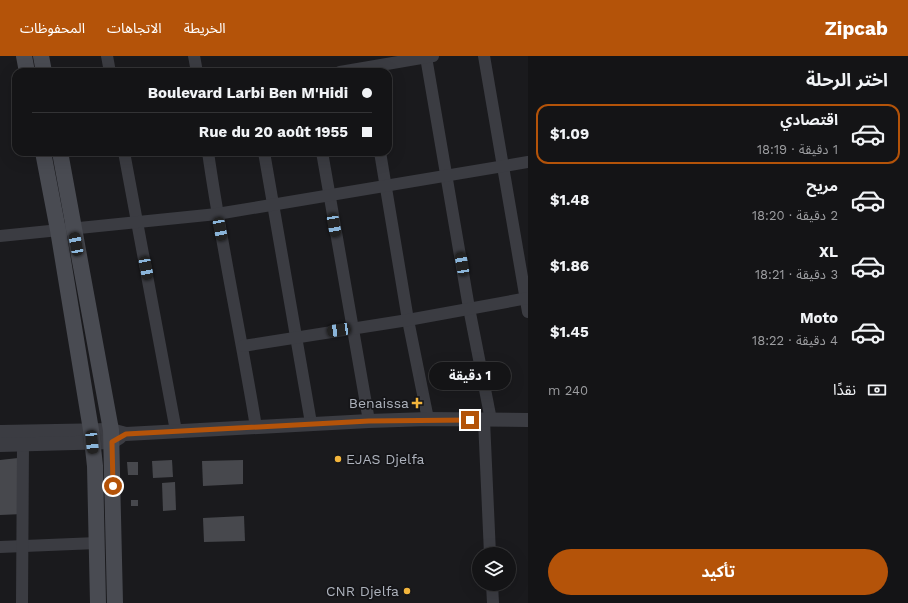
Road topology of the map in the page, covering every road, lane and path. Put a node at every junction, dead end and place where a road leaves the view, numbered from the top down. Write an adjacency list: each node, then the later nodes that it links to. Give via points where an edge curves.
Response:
1 (24, 56): 8 (main road)
2 (42, 56): 9 (main road)
3 (107, 56): 10 (street)
4 (194, 56): 11 (street)
5 (484, 56): 21 (street)
6 (429, 57): 7 (street); 22 (street)
7 (364, 65): 12 (street)
8 (26, 68)
9 (44, 68)
10 (109, 68)
11 (196, 68)
12 (354, 68)
13 (43, 156): 28 (main road)
14 (60, 156): 28 (main road)
15 (125, 156): 27 (street)
16 (209, 156): 26 (street)
17 (265, 156): 25 (street)
18 (323, 156): 24 (street)
19 (381, 156): 23 (street)
20 (528, 162): 21 (street)
21 (503, 166): 22 (street); 30 (street)
22 (446, 175): 23 (street); 31 (street)
23 (386, 184): 24 (street); 33 (street)
24 (329, 195): 25 (street); 34 (street)
25 (273, 205): 26 (street); 35 (street)
26 (217, 214): 27 (street); 36 (street)
27 (137, 223): 28 (street); 43 (street)
28 (66, 229): 29 (street); 45 (main road); 46 (main road)
29 (0, 236)
30 (527, 298): 31 (street); 32 (street)
31 (469, 308): 33 (street); 38 (street)
32 (528, 312)
33 (408, 320): 34 (street); 37 (street)
34 (354, 328): 35 (street); 40 (street)
35 (297, 336): 36 (street); 41 (street)
36 (243, 346): 42 (street)
37 (428, 419): 38 (street); 40 (street)
38 (488, 420): 39 (street); 52 (street)
39 (528, 420)
40 (369, 421): 41 (street)
41 (311, 424): 42 (street)
42 (256, 427): 43 (street)
43 (176, 431): 46 (street)
44 (0, 432): 45 (street)
45 (92, 436): 46 (street); 47 (street); 49 (main road)
46 (111, 436): 56 (main road)
47 (23, 443): 48 (street); 50 (street)
48 (0, 445)
49 (97, 543): 50 (street); 55 (main road)
50 (23, 545): 51 (street); 54 (street)
51 (0, 546)
52 (490, 547)
53 (492, 591): 57 (street)
54 (22, 603)
55 (98, 603)
56 (115, 603)
57 (493, 603)

